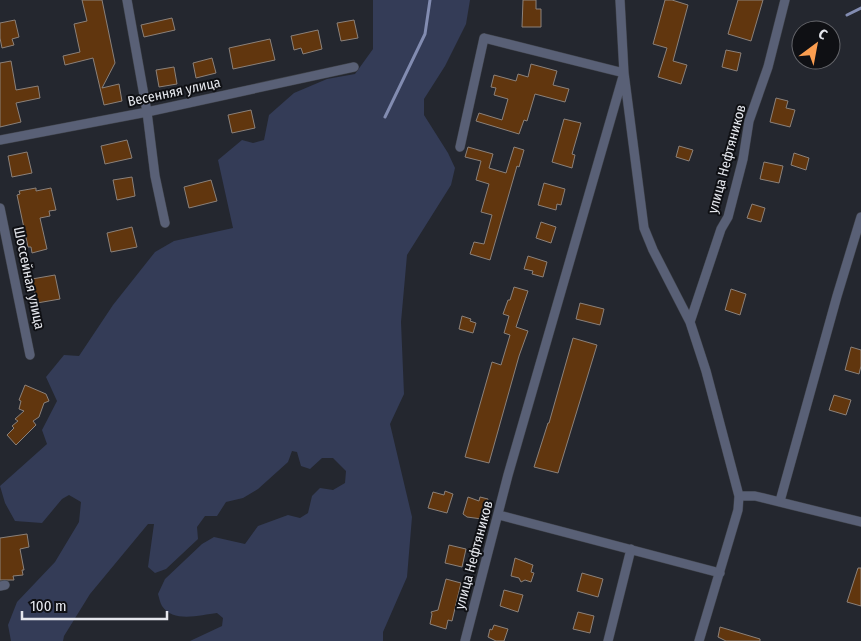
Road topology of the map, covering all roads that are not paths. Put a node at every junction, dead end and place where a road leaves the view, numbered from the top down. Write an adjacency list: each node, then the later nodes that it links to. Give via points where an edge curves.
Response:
1 (127, 0): 6 (street)
2 (620, 0): 5 (street)
3 (785, 0): 12 (street, улица Нефтяников, via 768,67 749,121 728,217)
4 (354, 67): 6 (street, Весенняя улица)
5 (624, 72): 8 (street, via 484,38); 12 (street, via 644,228); 16 (street, улица Нефтяников)
6 (146, 112): 7 (street, Весенняя улица); 11 (street)
7 (0, 140)
8 (460, 147)
9 (0, 208): 13 (street, Шоссейная улица)
10 (861, 217): 15 (street)
11 (165, 223)
12 (690, 322): 14 (street)
13 (30, 355)
14 (739, 496): 15 (street); 19 (street)
15 (780, 501): 17 (street)
16 (499, 515): 18 (street); 20 (street, улица Нефтяников)
17 (861, 522)
18 (631, 549): 19 (street); 21 (street)
19 (720, 573): 22 (street)
20 (465, 641)
21 (608, 641)
22 (699, 641)

